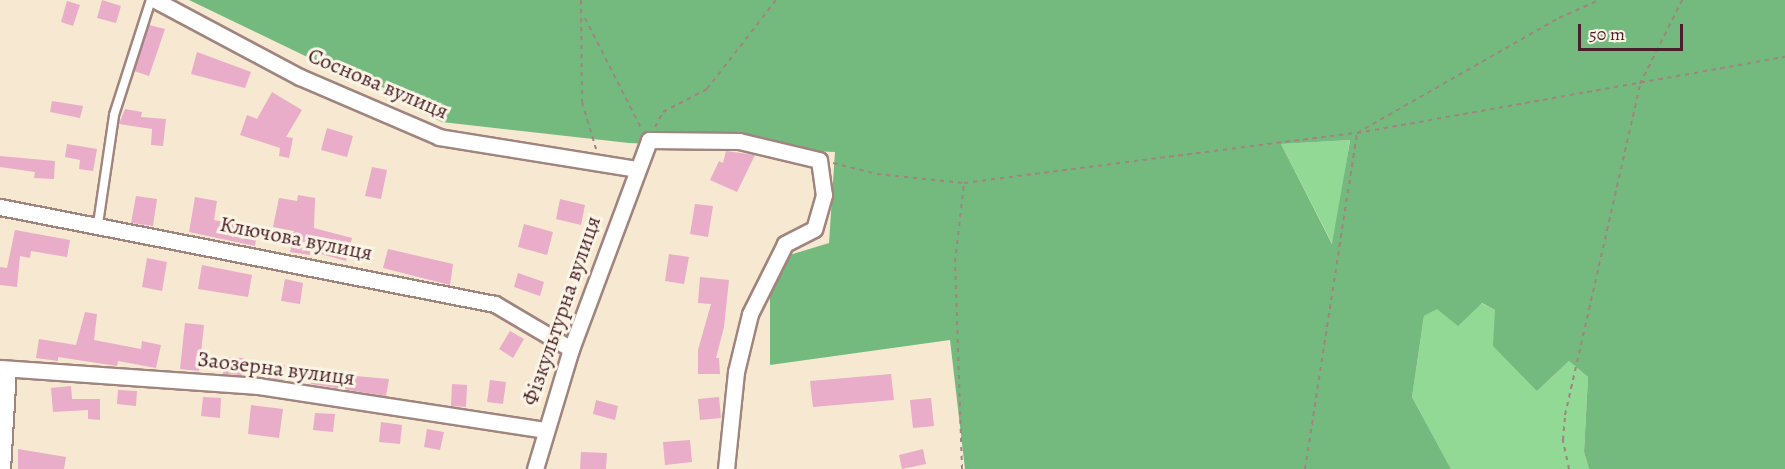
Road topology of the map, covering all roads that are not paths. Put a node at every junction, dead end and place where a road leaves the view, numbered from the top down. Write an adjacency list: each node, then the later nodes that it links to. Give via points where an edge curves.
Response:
1 (153, 0): 2 (street, Соснова вулиця, via 300,77 439,137); 4 (lane, via 114,115)
2 (636, 169): 5 (street, Фізкультурна вулиця); 10 (street, Фізкультурна вулиця, via 649,140 739,141 819,160 824,195 814,229 785,244 750,314 736,372)
3 (0, 207): 4 (street, Ключова вулиця)
4 (98, 224): 5 (street, Ключова вулиця, via 495,304)
5 (571, 350): 7 (street, Фізкультурна вулиця)
6 (4, 369): 7 (street, Заозерна вулиця, via 258,386); 8 (street)
7 (544, 430): 9 (street, Фізкультурна вулиця)
8 (2, 469)
9 (535, 469)
10 (726, 469)

